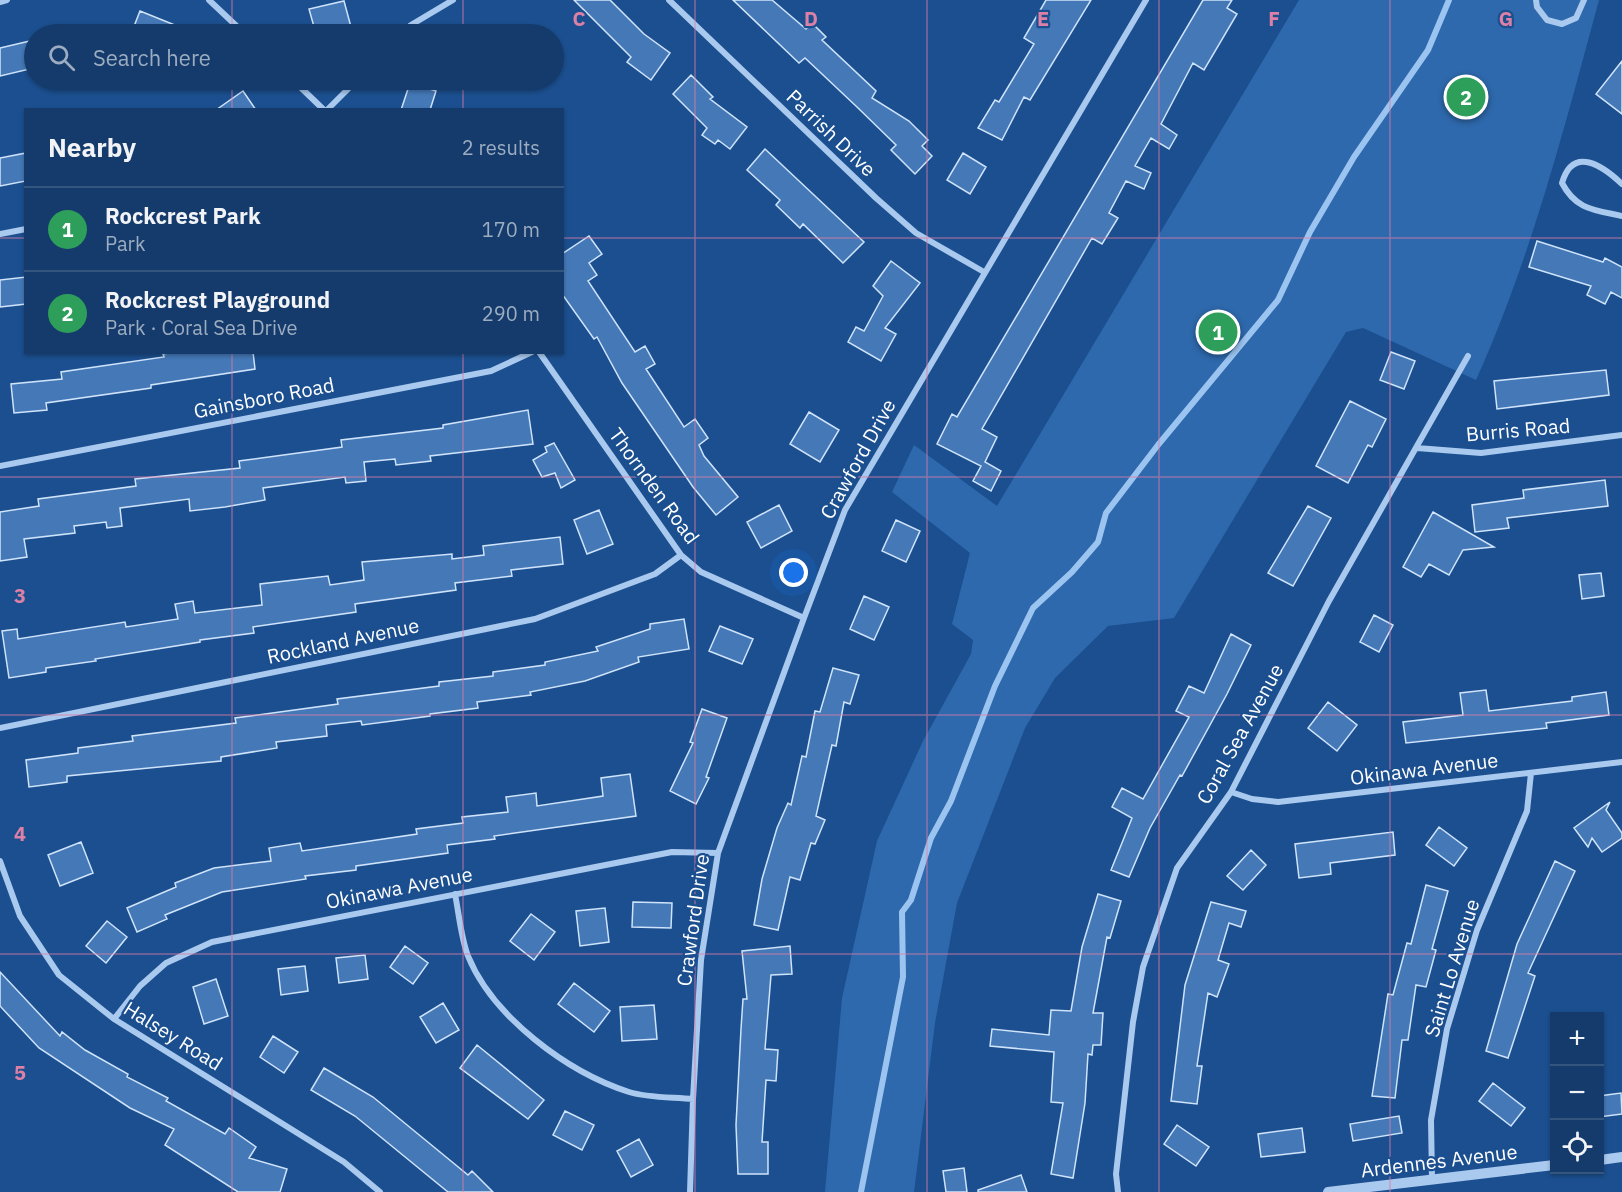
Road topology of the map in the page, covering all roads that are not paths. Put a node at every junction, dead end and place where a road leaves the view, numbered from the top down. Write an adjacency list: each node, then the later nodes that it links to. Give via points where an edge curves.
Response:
1 (7, 0): 8 (street)
2 (209, 0): 9 (street)
3 (453, 0): 10 (street)
4 (669, 0): 19 (street, Parrish Drive, via 916,233)
5 (1146, 0): 19 (street, Crawford Drive)
6 (1536, 0): 7 (street, via 1547,20 1562,24 1576,18)
7 (1584, 0)
8 (0, 2)
9 (234, 24)
10 (411, 24)
11 (303, 90): 13 (street)
12 (347, 90): 14 (street)
13 (324, 108)
14 (328, 108)
15 (1622, 184): 16 (street, via 1603,166 1590,161 1565,172 1562,183 1569,197 1582,207)
16 (1622, 216)
17 (24, 229): 18 (street)
18 (0, 234)
19 (984, 272): 27 (street, Crawford Drive, via 845,510)
20 (528, 354): 25 (street, Gainsboro Road, via 491,371)
21 (540, 354): 26 (street, Thornden Road)
22 (1468, 356): 24 (street, Coral Sea Avenue)
23 (1622, 435): 24 (street, Burris Road, via 1481,453)
24 (1417, 448): 31 (street, Coral Sea Avenue, via 1329,602)
25 (0, 466)
26 (681, 555): 27 (street, Thornden Road, via 701,572); 28 (street, Rockland Avenue, via 655,574 535,619)
27 (804, 618): 32 (street, Crawford Drive)
28 (0, 728)
29 (1622, 762): 30 (street, Okinawa Avenue)
30 (1531, 773): 31 (street, Okinawa Avenue, via 1278,802); 40 (street, Saint Lo Avenue, via 1527,811 1477,930 1447,1029 1431,1120)
31 (1231, 792): 43 (street, Coral Sea Avenue, via 1177,868 1143,967 1116,1174)
32 (718, 854): 34 (street, Okinawa Avenue, via 672,852); 36 (street, Crawford Drive, via 701,960)
33 (0, 861): 35 (street, Halsey Road, via 20,916 59,975)
34 (455, 894): 35 (street, Okinawa Avenue, via 212,942 166,963 140,986); 36 (street, via 468,955 487,993 504,1013 580,1072 631,1093)
35 (114, 1019): 41 (street, Halsey Road, via 344,1162)
36 (693, 1098): 42 (street, Crawford Drive)
37 (1622, 1157): 38 (street)
38 (1604, 1159)
39 (1550, 1165): 40 (street, Ardennes Avenue)
40 (1432, 1179): 44 (street, Ardennes Avenue)
41 (380, 1192)
42 (690, 1192)
43 (1118, 1192)
44 (1328, 1192)

